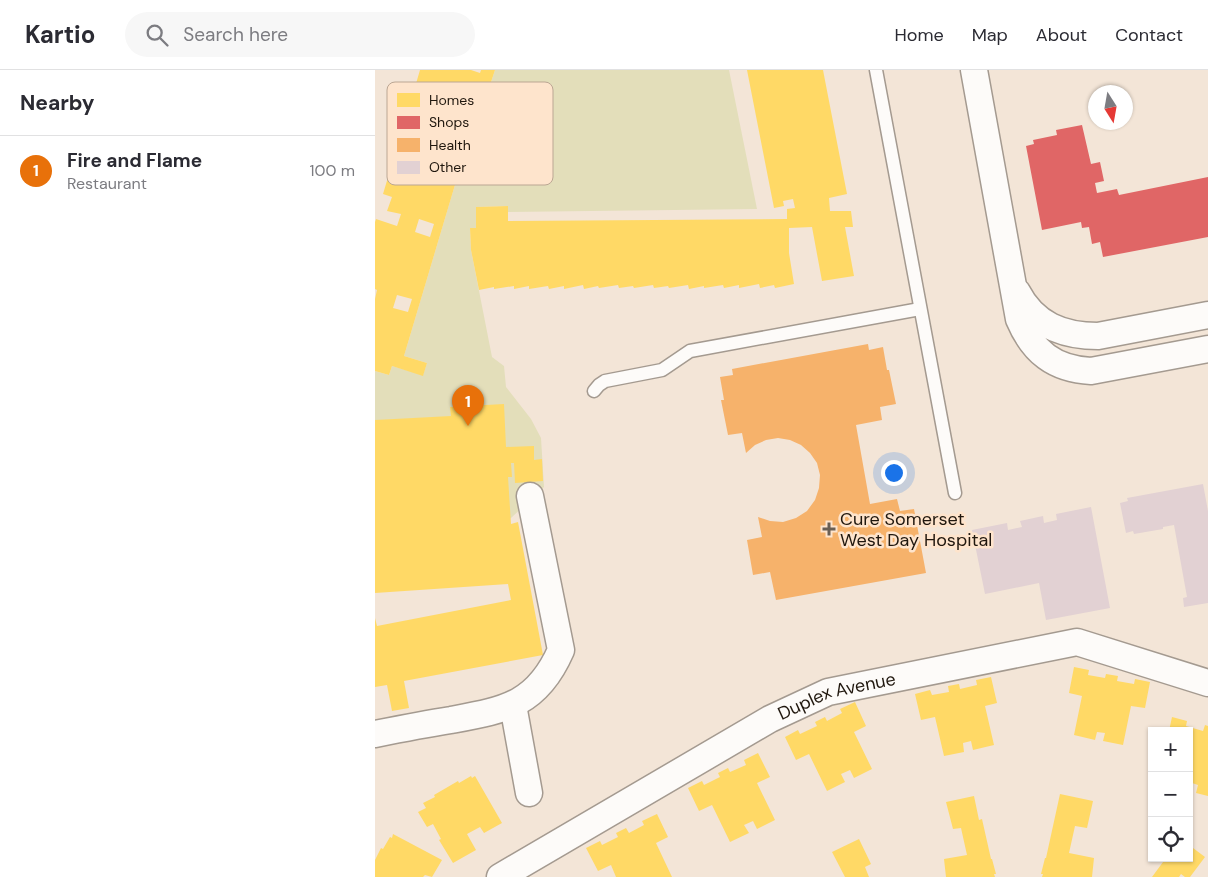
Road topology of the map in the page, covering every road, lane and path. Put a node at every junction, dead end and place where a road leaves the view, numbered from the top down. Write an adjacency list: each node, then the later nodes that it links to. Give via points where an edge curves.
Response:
1 (876, 70): 4 (lane)
2 (974, 70): 3 (street)
3 (1013, 285): 5 (street, via 1030,312 1055,329 1069,334 1098,336); 6 (street, via 1019,319 1031,342 1040,352 1063,366 1091,371)
4 (920, 309): 7 (lane, via 690,351 661,370 605,381); 8 (lane)
5 (1208, 315)
6 (1208, 349)
7 (595, 391)
8 (955, 493)
9 (529, 496): 11 (street, via 561,650 546,678)
10 (1208, 683): 14 (street, Duplex Avenue, via 1077,642 828,692 770,719)
11 (513, 705): 12 (street); 13 (street)
12 (375, 734)
13 (529, 793)
14 (500, 877)

